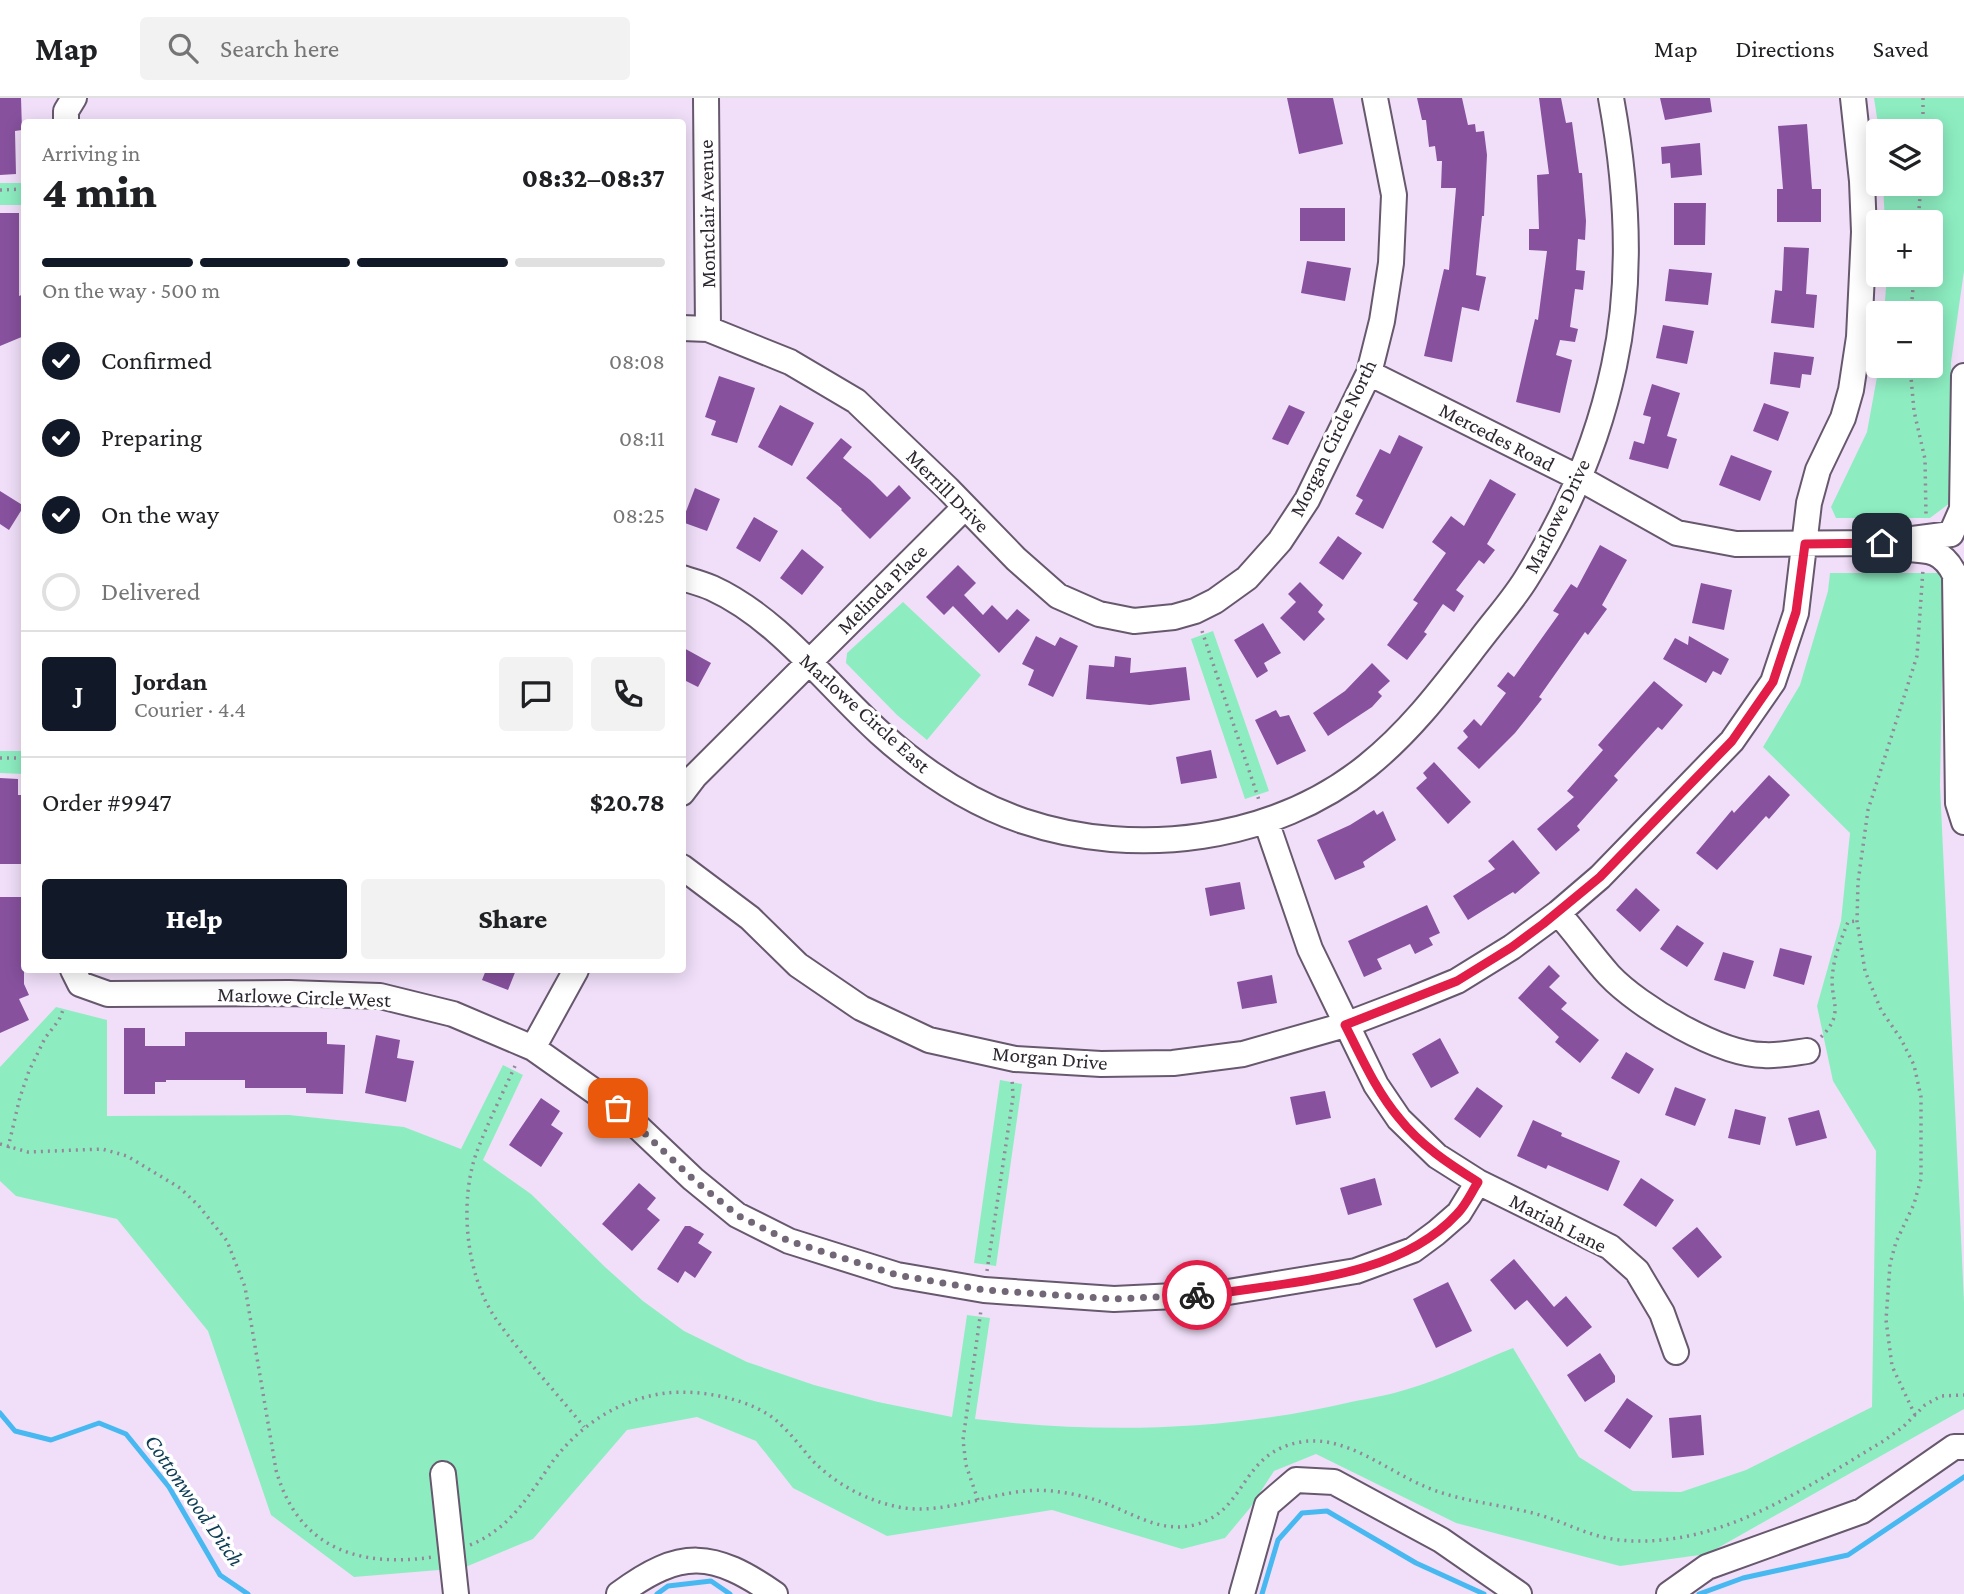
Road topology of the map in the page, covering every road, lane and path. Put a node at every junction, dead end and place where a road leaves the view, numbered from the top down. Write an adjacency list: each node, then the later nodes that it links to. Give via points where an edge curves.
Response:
1 (74, 98): 7 (street)
2 (706, 98): 12 (street, Montclair Avenue)
3 (1375, 98): 13 (street, Morgan Circle North, via 1394,195 1391,263)
4 (1611, 98): 16 (street, Marlowe Drive, via 1620,146 1625,277 1614,365)
5 (1853, 98): 21 (street, Morgan Drive, via 1864,232 1859,337 1843,418 1818,470 1809,503)
6 (1923, 98): 8 (path)
7 (66, 119)
8 (1923, 119)
9 (0, 190): 10 (path)
10 (21, 190)
11 (686, 328): 12 (street, Merrill Drive)
12 (708, 329): 17 (street, Merrill Drive, via 790,362 856,401)
13 (1369, 373): 16 (street, Mercedes Road); 24 (street, Morgan Circle North, via 1307,500 1280,541 1247,578)
14 (1964, 376): 19 (street)
15 (1911, 378): 18 (path, via 1925,459)
16 (1579, 478): 21 (street, Mercedes Road, via 1677,533 1736,544); 29 (street, Marlowe Drive, via 1525,580 1420,718 1366,767 1320,797)
17 (965, 507): 24 (street, Merrill Drive, via 1058,596 1099,614 1134,621); 25 (street, Melinda Place)
18 (1925, 526)
19 (1958, 538): 20 (street, Mercedes Road)
20 (1882, 543): 21 (street, Mercedes Road); 30 (street, via 1942,556 1955,575 1958,803)
21 (1805, 544): 32 (street, Morgan Drive, via 1796,612 1773,682 1732,741)
22 (1923, 560): 33 (path, via 1917,656 1868,810)
23 (686, 579): 25 (street, Marlowe Circle East, via 713,588 762,619)
24 (1195, 611): 29 (path)
25 (808, 662): 28 (street, Melinda Place); 29 (street, Marlowe Circle East, via 921,768 966,796 1023,821 1083,836 1132,840 1224,832)
26 (0, 758): 27 (path)
27 (21, 758)
28 (686, 788)
29 (1266, 821): 37 (street, Mariah Lane, via 1310,949)
30 (1964, 821)
31 (686, 870): 40 (street, Morgan Drive, via 750,918 798,965 861,1008 929,1040)
32 (1559, 913): 37 (street, Morgan Drive, via 1457,981); 39 (street, via 1611,977 1672,1023 1718,1044 1762,1056)
33 (1857, 921): 39 (path, via 1848,922 1833,968 1836,1018); 49 (path, via 1865,971 1881,1010 1914,1065 1921,1097 1920,1179 1890,1264 1886,1320 1892,1366)
34 (74, 973): 38 (street, Marlowe Circle West, via 80,984 108,994 380,996 453,1014)
35 (574, 973): 38 (street)
36 (63, 1010): 43 (path, via 29,1070)
37 (1345, 1025): 40 (street, Morgan Drive, via 1243,1054 1173,1063); 44 (street, Mariah Lane, via 1399,1119 1437,1156)
38 (533, 1048): 44 (street, Marlowe Circle West, via 618,1108 737,1215 789,1241 897,1275 984,1290 1114,1299 1203,1295 1356,1270 1413,1250 1458,1213)
39 (1807, 1051)
40 (1015, 1059): 45 (path)
41 (515, 1066): 50 (path, via 476,1156 467,1195 468,1237 477,1278 495,1317)
42 (0, 1144): 43 (path)
43 (8, 1148): 54 (path, via 28,1152 102,1149 127,1156 180,1188 221,1233 237,1262 276,1470 297,1516 319,1538 374,1560 407,1561)
44 (1478, 1182): 47 (street, Mariah Lane, via 1610,1247 1637,1271 1662,1313)
45 (988, 1268)
46 (981, 1311): 53 (path, via 963,1440)
47 (1676, 1352)
48 (1964, 1395): 49 (path, via 1941,1396)
49 (1915, 1415): 53 (path, via 1885,1440 1766,1510 1704,1532 1647,1541 1599,1537 1544,1517 1428,1488 1352,1449 1326,1441 1300,1442 1271,1452 1247,1475 1237,1495 1200,1524 1154,1525 1071,1493 1019,1491)
50 (584, 1427): 53 (path, via 613,1408 646,1396 687,1391 733,1398 776,1420 815,1462 854,1491 895,1507 930,1509); 54 (path, via 502,1527)
51 (1964, 1447): 60 (street, via 1954,1447 1862,1511 1707,1567)
52 (443, 1474): 54 (street)
53 (978, 1500)
54 (451, 1552): 55 (street)
55 (456, 1594)
56 (619, 1594): 57 (street, via 676,1562 712,1561 746,1574)
57 (775, 1594)
58 (1242, 1594): 59 (street, via 1267,1504 1296,1480 1334,1482 1441,1541)
59 (1519, 1594)
60 (1669, 1594)

